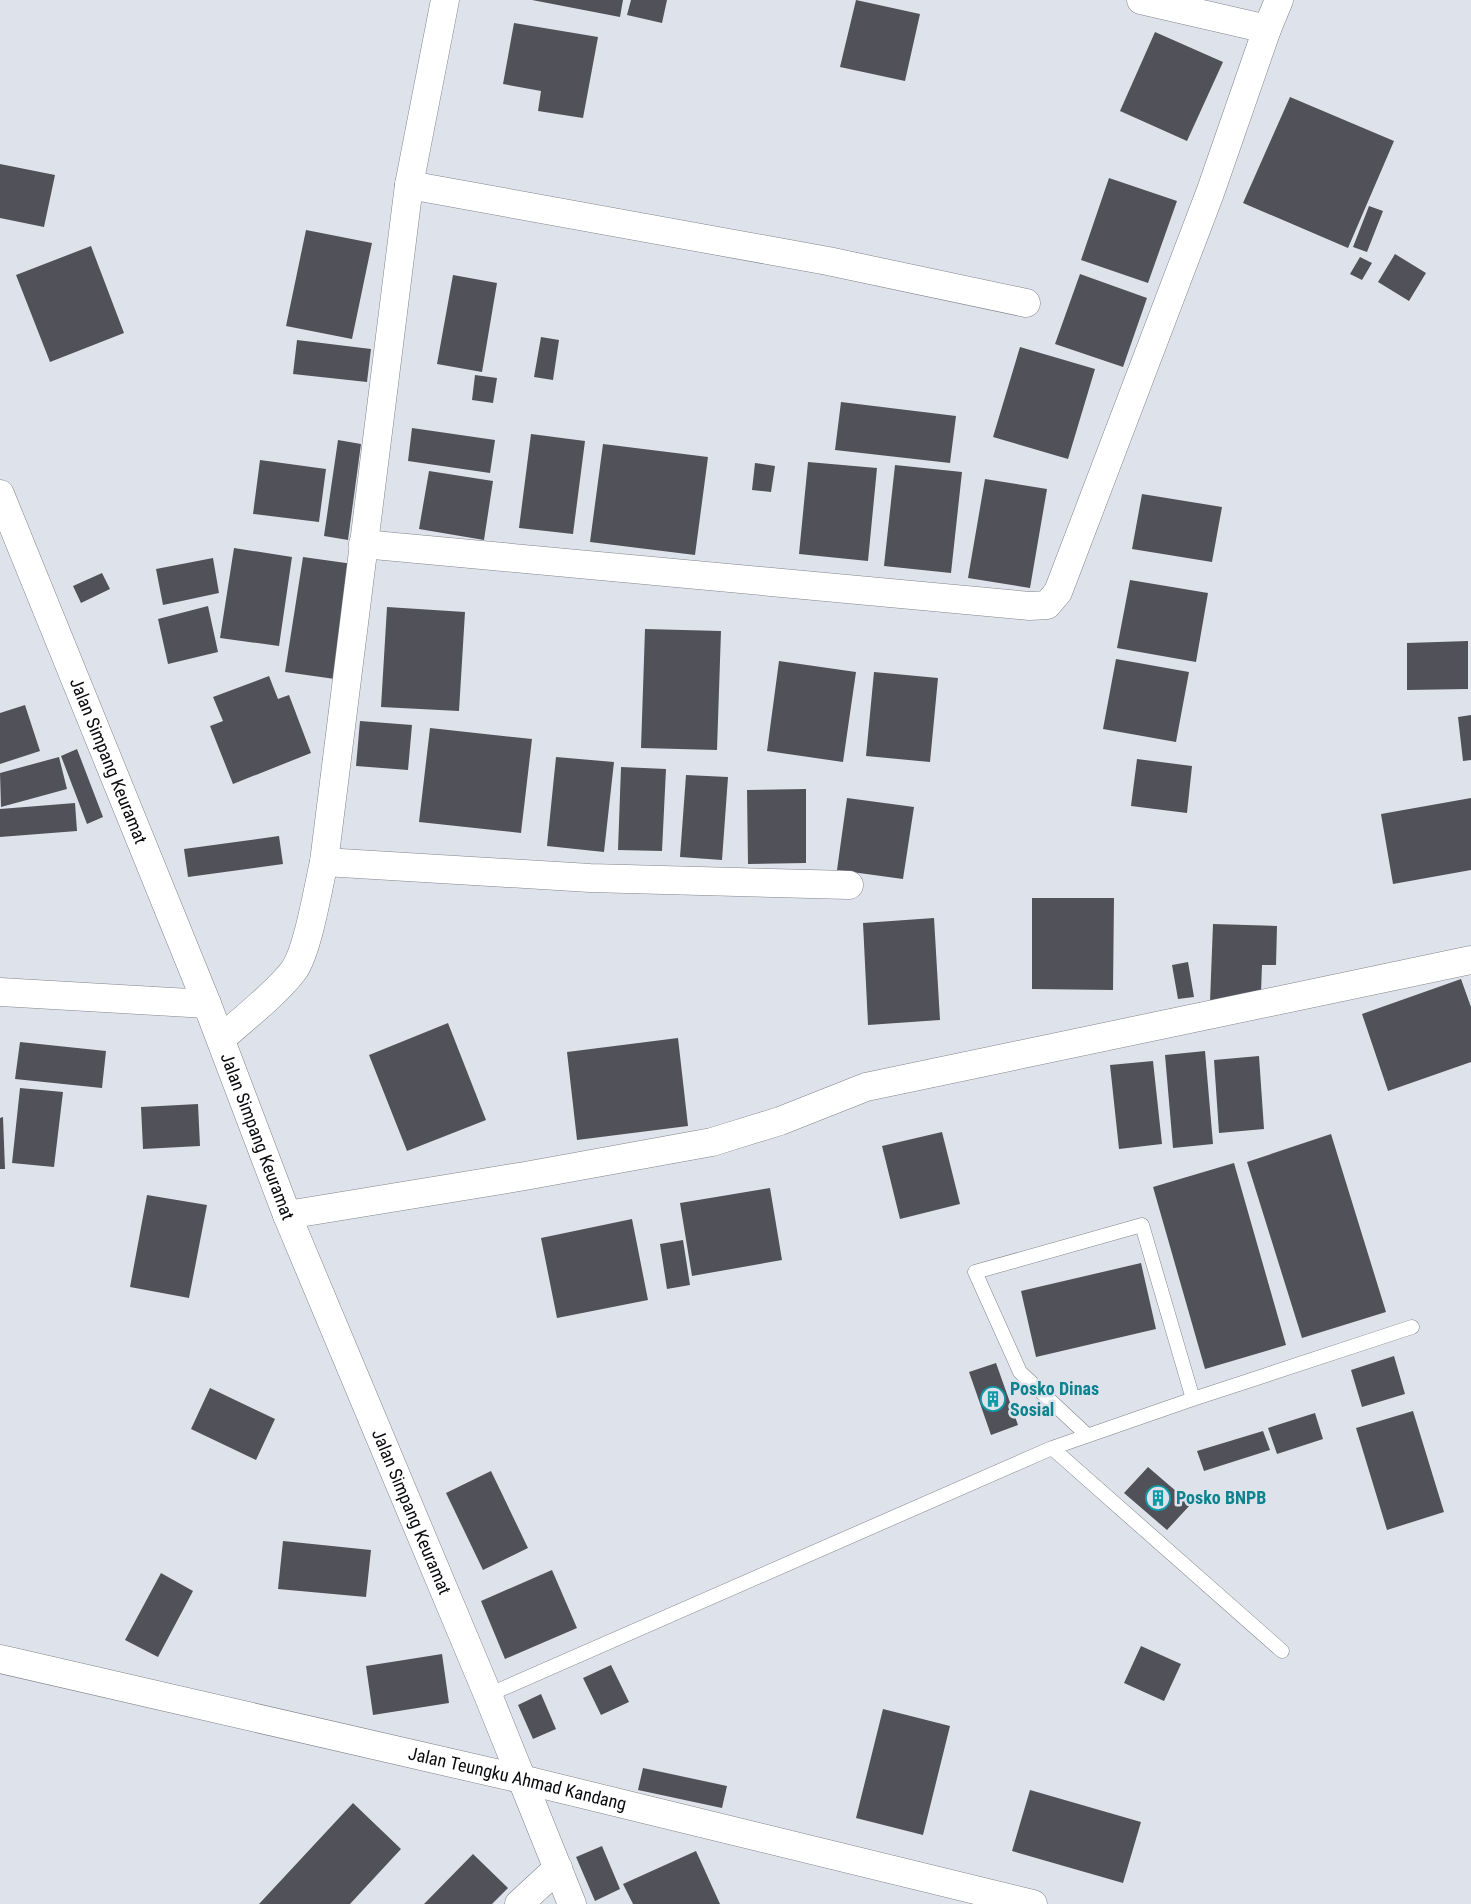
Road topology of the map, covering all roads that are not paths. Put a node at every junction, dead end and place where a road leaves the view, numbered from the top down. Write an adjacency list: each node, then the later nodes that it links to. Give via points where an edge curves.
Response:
1 (446, 0): 5 (street)
2 (1141, 0): 4 (street)
3 (1279, 0): 4 (street)
4 (1267, 29): 8 (street, via 1210,194 1062,583 1047,605)
5 (408, 185): 6 (street, via 828,262); 8 (street)
6 (1026, 303)
7 (0, 494): 13 (street, Jalan Simpang Keuramat)
8 (363, 544): 9 (street)
9 (324, 862): 10 (street, via 590,878); 14 (street, via 308,932 295,969)
10 (849, 885)
11 (1471, 960): 15 (street, via 866,1087 780,1122 712,1142)
12 (0, 992): 13 (street)
13 (207, 1004): 14 (street, Jalan Simpang Keuramat)
14 (221, 1039): 15 (street, Jalan Simpang Keuramat)
15 (287, 1215): 22 (street, Jalan Simpang Keuramat)
16 (1412, 1327): 17 (lane)
17 (1193, 1399): 18 (lane); 18 (lane, via 1142,1225 975,1272 1020,1372)
18 (1087, 1436): 19 (lane)
19 (1052, 1448): 20 (lane); 22 (lane)
20 (1282, 1651)
21 (0, 1659): 23 (street, Jalan Teungku Ahmad Kandang)
22 (488, 1695): 23 (street, Jalan Simpang Keuramat)
23 (521, 1778): 24 (street, Jalan Simpang Keuramat); 27 (street, Jalan Teungku Ahmad Kandang)
24 (558, 1868): 25 (street); 26 (street, Jalan Simpang Keuramat)
25 (519, 1904)
26 (572, 1904)
27 (1033, 1904)

